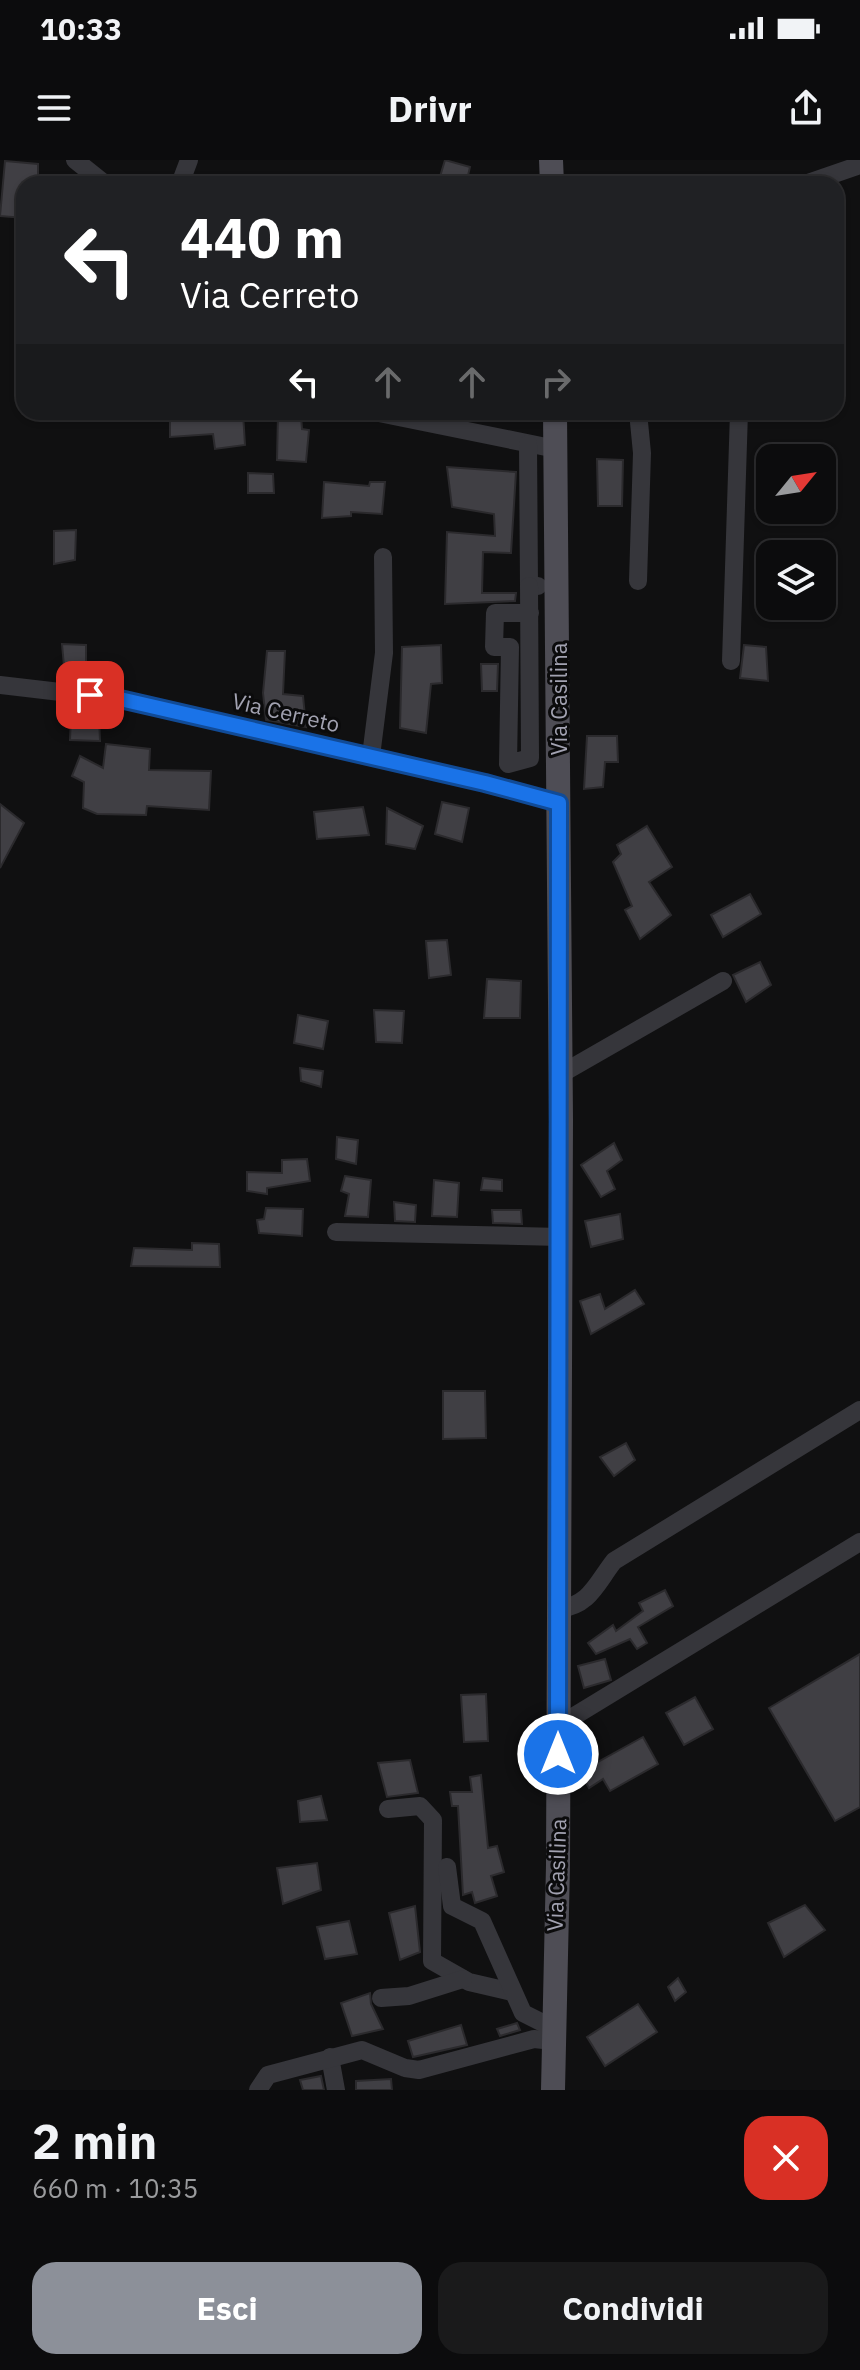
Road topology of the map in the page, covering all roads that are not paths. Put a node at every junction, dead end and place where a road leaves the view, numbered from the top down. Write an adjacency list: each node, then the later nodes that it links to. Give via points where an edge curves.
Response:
1 (75, 160): 3 (street)
2 (860, 165): 4 (street)
3 (95, 176)
4 (828, 176)
5 (412, 420): 9 (street)
6 (555, 420): 10 (main road, Via Casilina)
7 (639, 420): 12 (street)
8 (739, 420): 16 (street)
9 (528, 444): 10 (street); 13 (street)
10 (556, 449): 14 (main road, Via Casilina)
11 (383, 557): 18 (street, via 384,653)
12 (638, 581)
13 (529, 586): 14 (street); 15 (street)
14 (557, 586): 19 (main road, Via Casilina)
15 (530, 613): 15 (street, via 530,758 508,764 510,647 494,647 495,613)
16 (731, 661)
17 (0, 685): 18 (street, Via Cerreto, via 120,699)
18 (371, 756): 19 (street, Via Cerreto)
19 (559, 803): 21 (main road, Via Casilina)
20 (723, 981): 21 (street)
21 (561, 1074): 23 (main road, Via Casilina)
22 (336, 1232): 23 (street)
23 (561, 1237): 26 (main road, Via Casilina)
24 (860, 1410): 26 (street, via 614,1561 587,1600)
25 (860, 1542): 27 (street)
26 (559, 1609): 27 (main road, Via Casilina)
27 (558, 1726): 33 (main road, Via Casilina)
28 (388, 1809): 30 (street, via 420,1806 433,1820 432,1961)
29 (447, 1867): 31 (street, via 452,1906 482,1921)
30 (463, 1979): 31 (street); 32 (street, via 409,1996)
31 (512, 1992): 33 (street, via 523,2013)
32 (381, 1998)
33 (553, 2035): 34 (street, via 413,2071 362,2050); 37 (main road, Via Casilina)
34 (330, 2057): 35 (street, via 268,2075); 36 (street)
35 (258, 2090)
36 (336, 2090)
37 (553, 2090)

